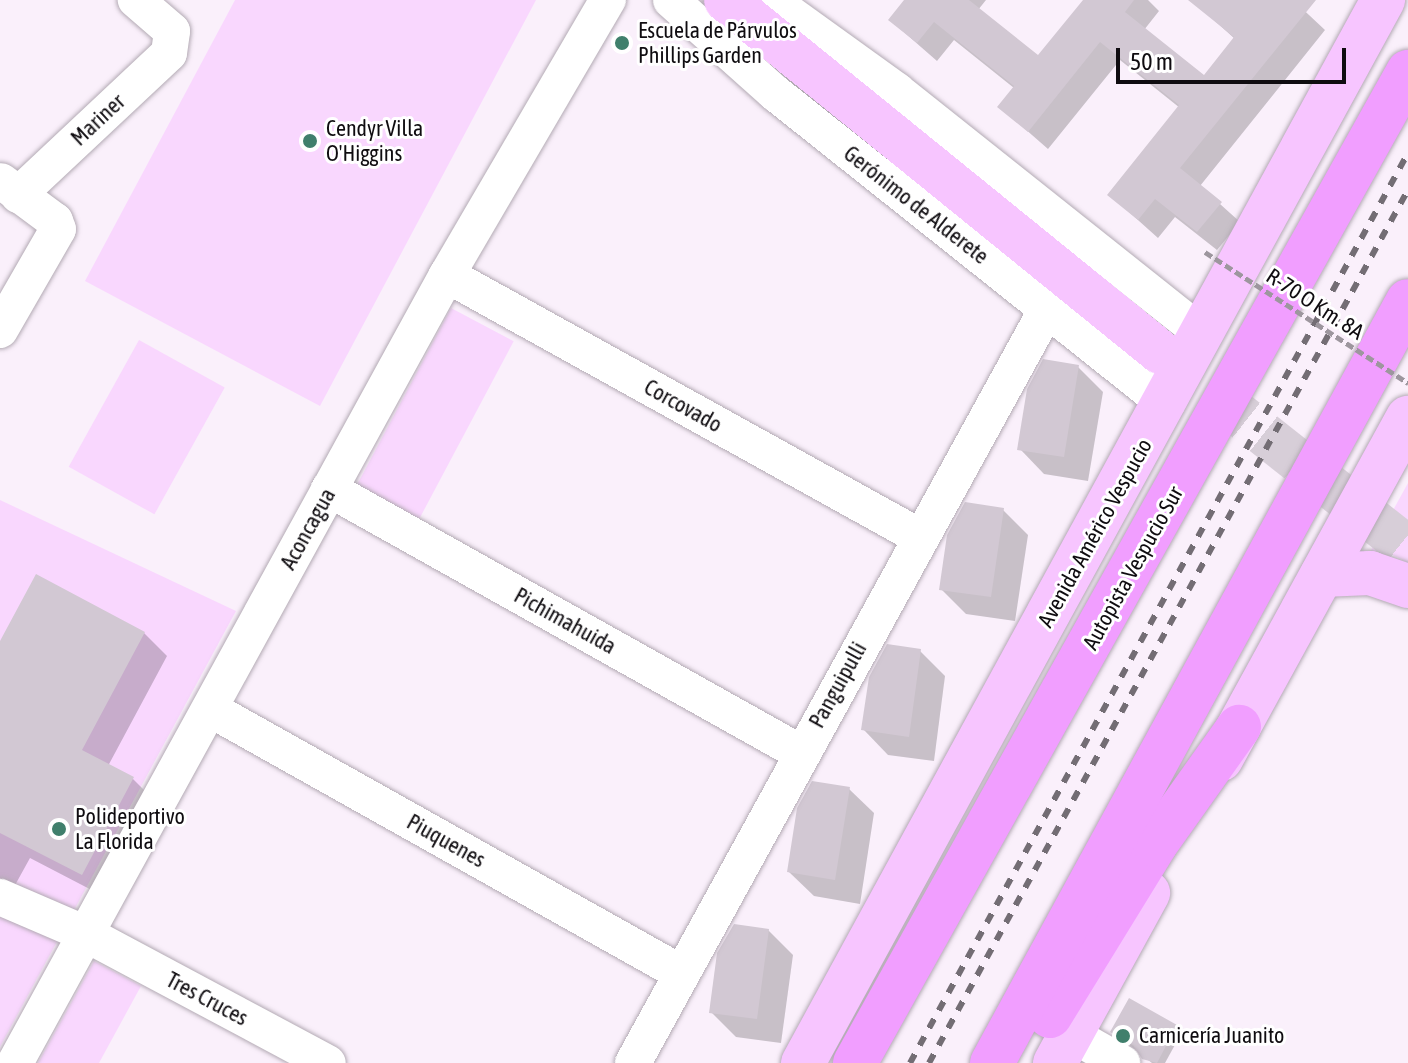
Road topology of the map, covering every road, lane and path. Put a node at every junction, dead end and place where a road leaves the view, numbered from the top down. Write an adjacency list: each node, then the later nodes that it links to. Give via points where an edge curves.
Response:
1 (136, 0): 8 (street, Mariner, via 172,31 169,53)
2 (608, 0): 10 (street, Aconcagua)
3 (671, 0): 12 (street, Gerónimo de Alderete, via 775,93)
4 (702, 0): 6 (main road, Gerónimo de Alderete)
5 (1383, 0): 14 (main road, Avenida Américo Vespucio)
6 (750, 9): 14 (street, Gerónimo de Alderete, via 897,91); 15 (main road, Gerónimo de Alderete)
7 (1408, 72): 34 (highway, Autopista Vespucio Sur)
8 (9, 187): 13 (street, Mariner, via 55,221 58,229)
9 (1205, 252): 16 (path, R-70 O Km. 8A, bridge)
10 (447, 275): 19 (street, Aconcagua); 20 (street, Corcovado)
11 (1408, 301): 35 (highway)
12 (1047, 309): 17 (street, Gerónimo de Alderete); 20 (street, Panguipulli)
13 (0, 330)
14 (1204, 335): 17 (main road, Avenida Américo Vespucio)
15 (1160, 352)
16 (1408, 383)
17 (1166, 404): 33 (main road, Avenida Américo Vespucio)
18 (1408, 418): 21 (main road)
19 (329, 489): 23 (street, Aconcagua); 25 (street, Pichimahuida)
20 (920, 537): 25 (street, Panguipulli)
21 (1322, 575): 22 (main road, via 1370,573); 24 (main road)
22 (1408, 586)
23 (210, 709): 27 (street, Aconcagua); 28 (street, Piuquenes)
24 (1239, 727): 29 (main road); 36 (highway, via 1155,845)
25 (801, 753): 28 (street, Panguipulli)
26 (0, 898): 27 (street, Tres Cruces)
27 (86, 934): 30 (street, Aconcagua); 31 (street, Tres Cruces)
28 (681, 973): 32 (street, Panguipulli)
29 (1063, 1048): 37 (street)
30 (15, 1063)
31 (328, 1063)
32 (633, 1063)
33 (803, 1063)
34 (855, 1063)
35 (992, 1063)
36 (1023, 1063)
37 (1122, 1063)

